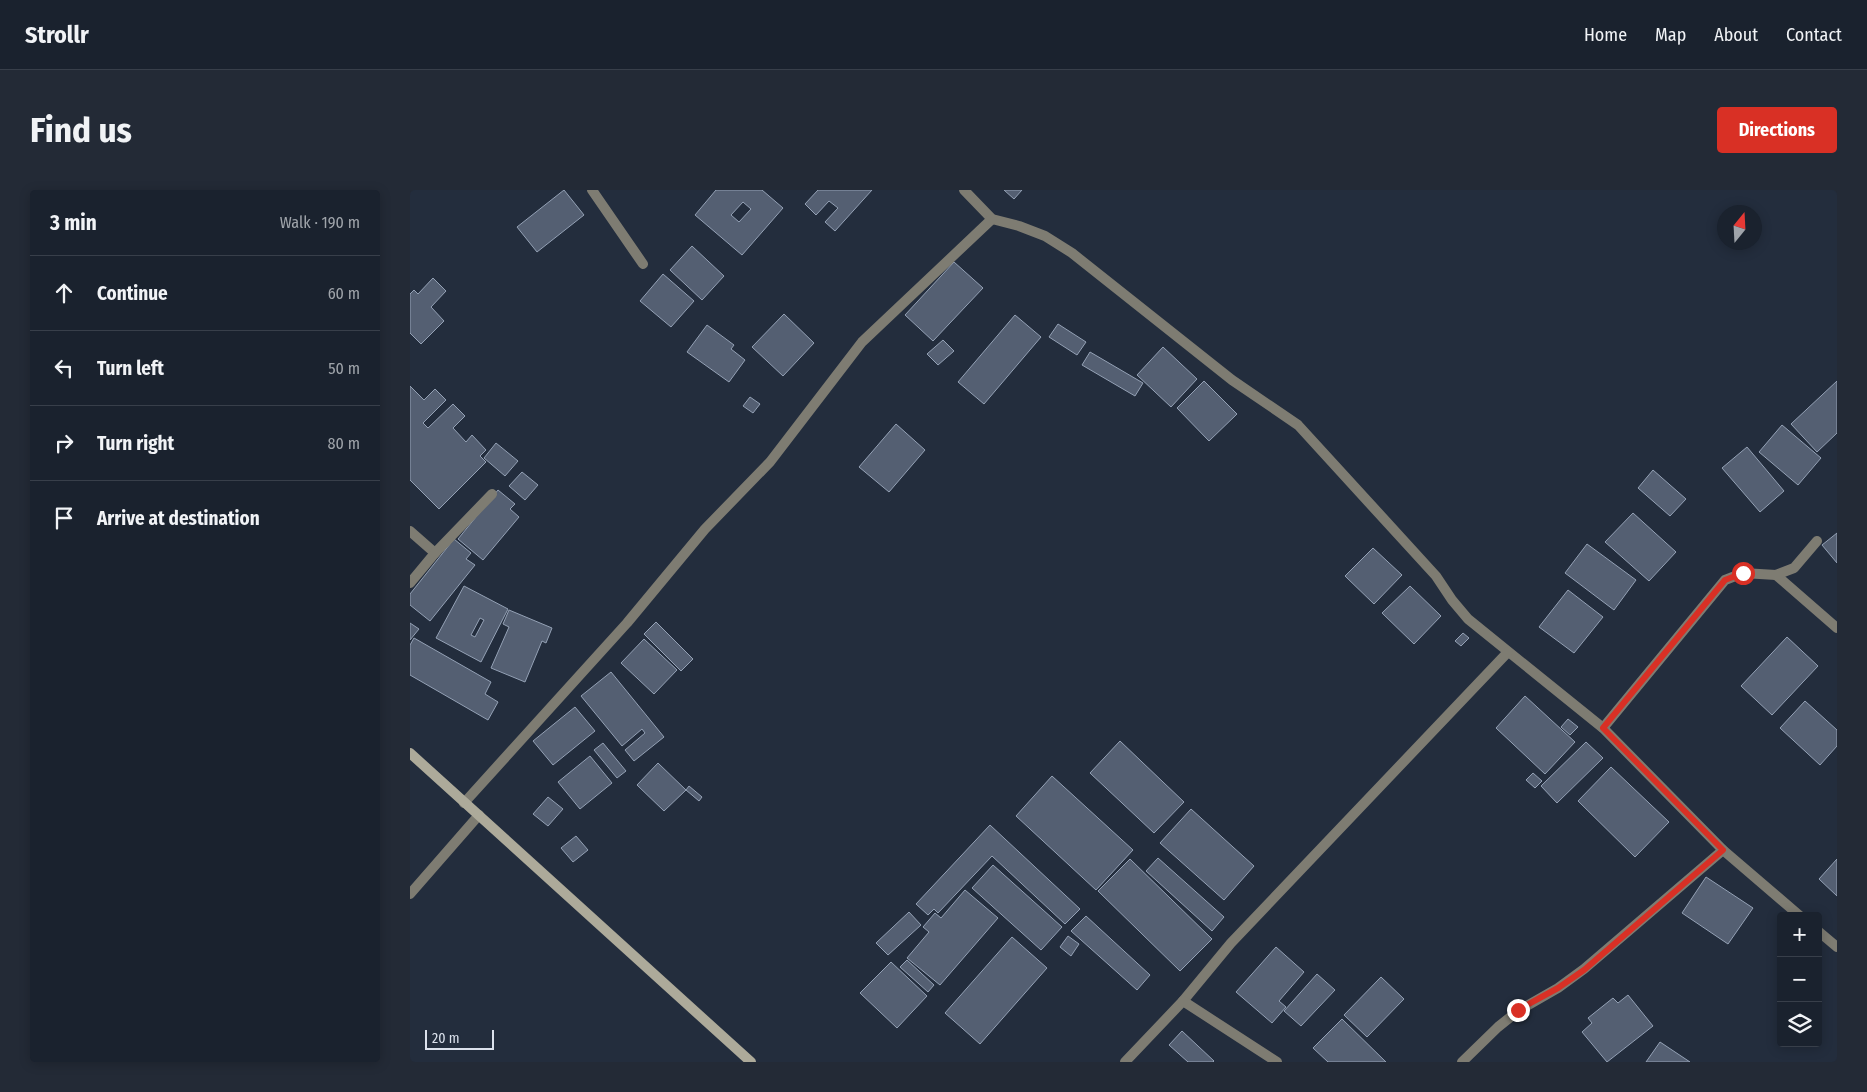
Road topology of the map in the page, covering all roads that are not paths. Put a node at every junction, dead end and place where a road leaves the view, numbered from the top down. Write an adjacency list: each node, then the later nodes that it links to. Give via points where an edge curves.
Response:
1 (592, 190): 4 (street)
2 (964, 190): 3 (street)
3 (992, 219): 12 (street, via 1045,236 1072,253 1232,380 1298,425 1436,576 1468,619); 15 (street, via 862,342 770,462 705,529 627,623)
4 (643, 264)
5 (492, 494): 8 (street)
6 (410, 532): 8 (street)
7 (1817, 541): 9 (street, via 1794,568)
8 (435, 553): 10 (street)
9 (1776, 576): 11 (street); 13 (street, via 1743,573 1725,580)
10 (410, 583)
11 (1837, 628)
12 (1508, 652): 13 (street); 22 (street, via 1231,943)
13 (1603, 728): 17 (street)
14 (410, 753): 15 (main road)
15 (464, 803): 16 (main road)
16 (479, 816): 18 (street); 23 (main road)
17 (1723, 850): 19 (street); 26 (street, via 1584,970 1518,1010)
18 (410, 894)
19 (1795, 912)
20 (1822, 935): 21 (street)
21 (1837, 947)
22 (1183, 1001): 24 (street); 25 (street)
23 (751, 1062)
24 (1125, 1062)
25 (1277, 1062)
26 (1462, 1062)

